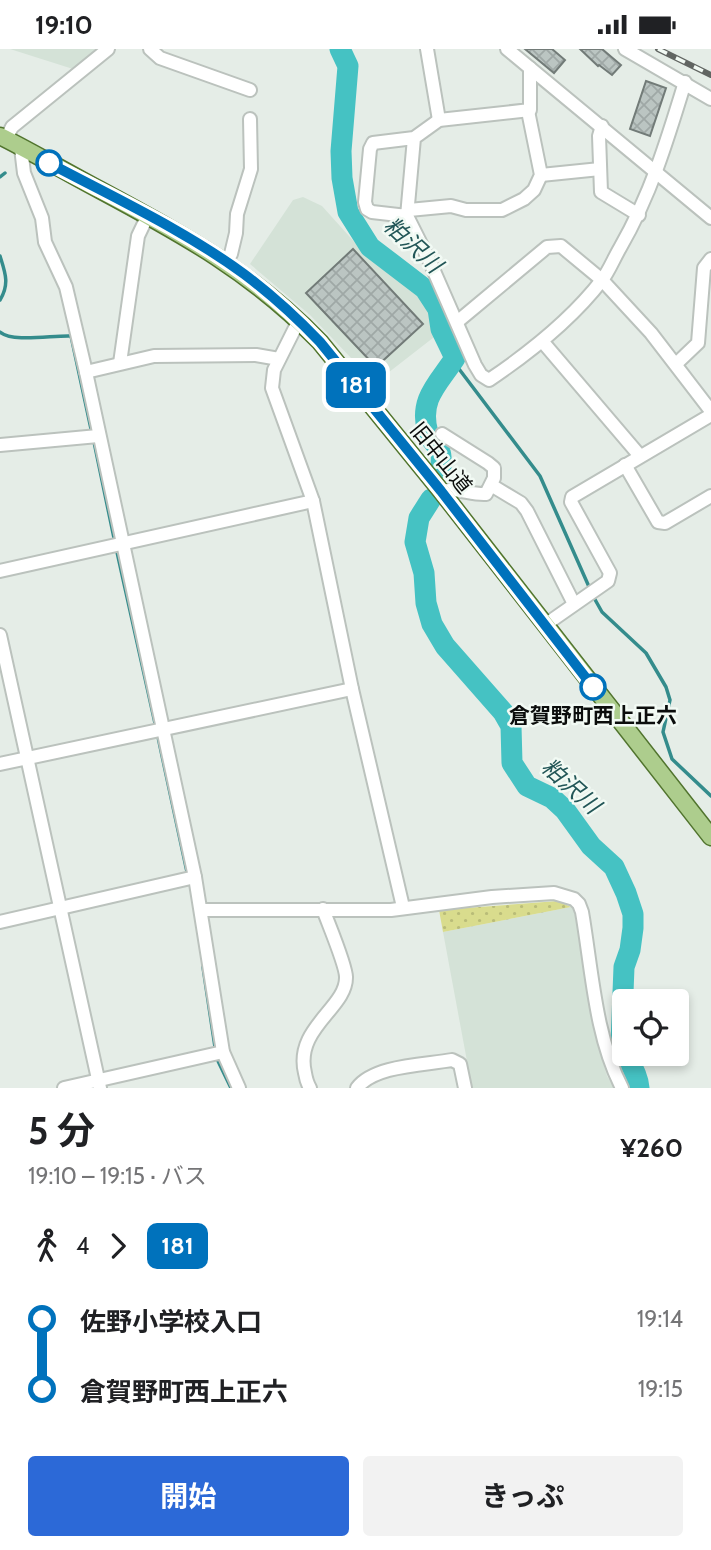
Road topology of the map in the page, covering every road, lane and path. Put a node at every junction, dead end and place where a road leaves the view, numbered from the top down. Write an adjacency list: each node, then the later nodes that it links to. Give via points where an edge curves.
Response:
1 (108, 49): 14 (street)
2 (150, 49): 8 (street, via 160,58)
3 (427, 49): 12 (street)
4 (507, 49): 6 (street)
5 (625, 49): 7 (street)
6 (530, 68): 10 (street); 13 (street)
7 (685, 82): 9 (street); 18 (street)
8 (250, 90)
9 (711, 99)
10 (528, 110): 12 (street); 19 (street)
11 (250, 119): 25 (street, via 251,169 231,254)
12 (439, 120): 15 (street)
13 (601, 126): 17 (street); 18 (street)
14 (3, 138): 16 (main road, 旧中山道)
15 (414, 138): 20 (street); 20 (street, via 373,143 365,202 372,212)
16 (21, 148): 21 (main road, 旧中山道); 33 (street, via 45,242 66,287)
17 (600, 169): 19 (street); 22 (street, via 601,192)
18 (657, 171): 22 (street); 23 (street)
19 (541, 175): 20 (street, via 524,199 502,210 451,206)
20 (408, 213): 28 (street)
21 (148, 215): 25 (main road, 旧中山道); 31 (street, via 138,236)
22 (639, 215): 26 (street)
23 (711, 218)
24 (711, 259): 32 (street, via 704,268 698,343)
25 (225, 261): 27 (main road, 旧中山道)
26 (602, 280): 28 (street, via 561,246 547,247); 29 (street); 32 (street)
27 (299, 320): 30 (street); 41 (main road, 旧中山道)
28 (457, 322): 29 (street, via 475,365 489,380)
29 (541, 341): 38 (street)
30 (279, 359): 31 (street, via 154,356); 43 (street, via 272,379 273,394)
31 (120, 363): 33 (street)
32 (676, 364): 34 (street)
33 (86, 372): 36 (street)
34 (711, 413): 38 (street)
35 (442, 434): 40 (street, via 494,468)
36 (98, 436): 37 (street); 44 (street)
37 (0, 445)
38 (640, 456): 39 (street)
39 (625, 465): 42 (street, via 658,521 664,523); 46 (street, via 572,497 610,573 608,581)
40 (491, 485): 41 (street, via 486,494 452,488); 46 (street, via 527,511)
41 (441, 491): 47 (main road, 旧中山道)
42 (711, 496)
43 (313, 501): 44 (street); 49 (street)
44 (122, 544): 45 (street); 50 (street)
45 (0, 571)
46 (574, 604): 47 (street)
47 (545, 625): 53 (main road, 旧中山道)
48 (0, 635): 51 (street)
49 (352, 689): 50 (street); 55 (street)
50 (162, 729): 51 (street); 54 (street)
51 (27, 758): 52 (street); 56 (street)
52 (0, 764)
53 (711, 837)
54 (195, 877): 56 (street); 58 (street)
55 (403, 907): 57 (street); 67 (street, via 554,893 574,899 582,912 611,1067)
56 (60, 909): 59 (street); 61 (street)
57 (323, 909): 58 (street); 64 (street, via 346,976 343,991 306,1043 302,1063)
58 (202, 910): 60 (street)
59 (0, 922)
60 (223, 1052): 61 (street); 63 (street)
61 (99, 1084): 62 (street)
62 (64, 1088)
63 (239, 1088)
64 (310, 1088)
65 (357, 1088): 66 (street, via 385,1071 452,1060 460,1064)
66 (465, 1088)
67 (622, 1088)

